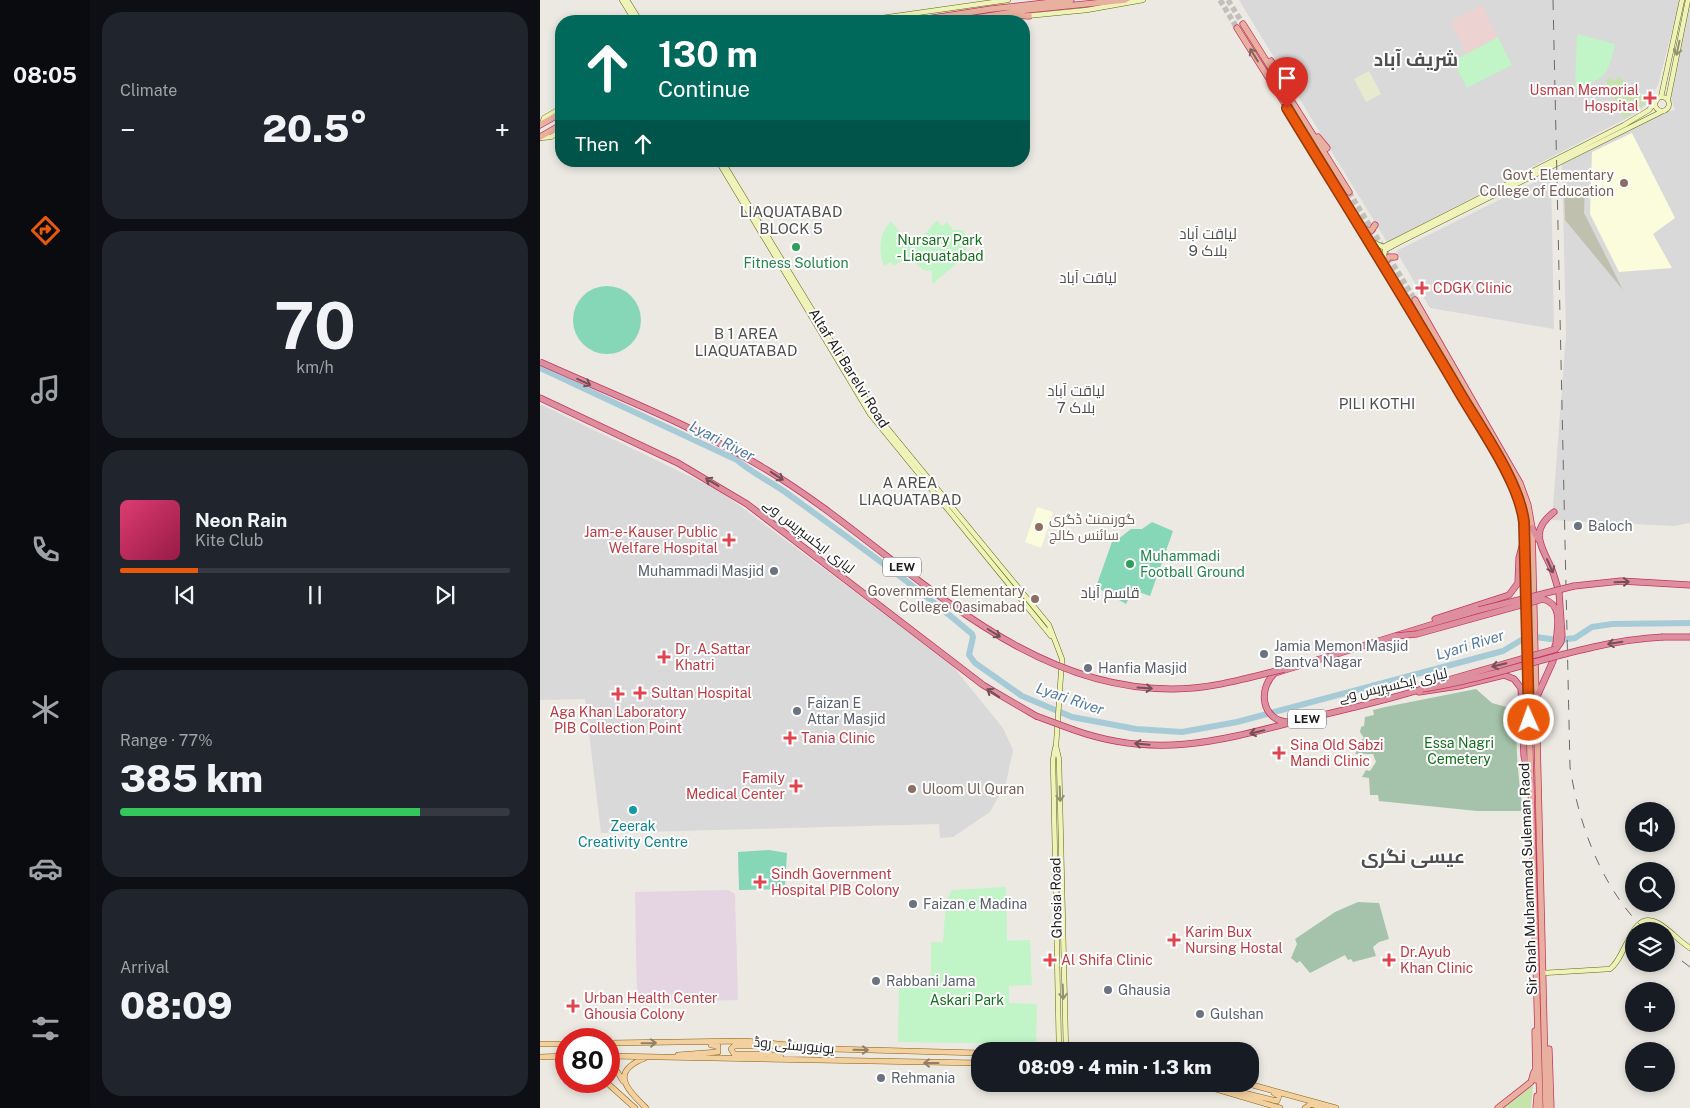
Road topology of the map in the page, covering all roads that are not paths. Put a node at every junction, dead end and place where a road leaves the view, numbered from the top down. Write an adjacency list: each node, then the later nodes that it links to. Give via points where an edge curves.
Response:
1 (622, 0): 10 (main road)
2 (627, 0): 11 (main road)
3 (1008, 0): 12 (main road)
4 (1071, 0): 9 (highway)
5 (1126, 0): 9 (highway)
6 (1143, 0): 9 (main road, via 1095,9)
7 (1682, 0): 17 (main road)
8 (1688, 0): 18 (main road, one-way to 18)
9 (1027, 10): 13 (highway); 14 (highway); 15 (main road)
10 (631, 15)
11 (636, 15)
12 (903, 15)
13 (976, 15)
14 (994, 15)
15 (1010, 15)
16 (1271, 61): 19 (highway)
17 (1659, 99): 18 (main road); 21 (main road, via 1655,108); 34 (main road, via 1641,116 1383,247)
18 (1668, 99): 21 (main road, via 1667,108)
19 (1292, 102): 22 (highway); 33 (highway, one-way to 19, via 1240,26)
20 (555, 112): 24 (main road, via 544,118)
21 (1661, 112): 36 (main road, via 1385,250)
22 (1300, 114): 28 (highway); 31 (highway)
23 (555, 117): 24 (highway)
24 (541, 125)
25 (555, 128): 27 (highway)
26 (555, 135): 27 (main road)
27 (540, 138)
28 (1327, 148)
29 (722, 167): 49 (main road, Altaf Ali Barelvi Road, via 866,408)
30 (726, 167): 49 (main road, Altaf Ali Barelvi Road, via 871,408 1049,625)
31 (1349, 192)
32 (1375, 225): 33 (highway, via 1371,231)
33 (1364, 229): 34 (highway)
34 (1370, 240): 36 (highway)
35 (1395, 257): 36 (highway, via 1389,257)
36 (1384, 263): 40 (highway)
37 (1415, 300): 40 (highway, via 1520,483)
38 (540, 362): 50 (highway, لیاری ایکسپریس وے / LEW, one-way to 50, bridge, via 695,431 768,470 838,517 932,591 995,634 1052,664 1114,684 1174,689 1210,686)
39 (540, 398): 54 (highway, لیاری ایکسپریس وے / LEW, one-way to 39, bridge, via 1218,741 1163,746 1104,738 1045,720 983,686 742,501 673,460)
40 (1526, 511): 42 (highway); 43 (highway)
41 (1554, 512): 44 (highway, via 1541,526)
42 (1532, 528): 44 (highway); 46 (highway)
43 (1524, 539): 46 (highway); 47 (highway, LEW, via 1519,576 1515,590 1509,595 1435,619)
44 (1539, 541): 51 (highway, LEW, one-way to 51, bridge, via 1559,592 1562,635 1556,649)
45 (1690, 585): 47 (highway, لیاری ایکسپریس وے / LEW, one-way to 45, bridge, via 1574,586 1622,581)
46 (1529, 607): 53 (highway, Sir Shah Muhammad Suleman Raod); 56 (highway)
47 (1396, 636): 50 (highway, لیاری ایکسپریس وے / LEW); 53 (highway, LEW, bridge, via 1417,634 1543,599 1553,604 1558,613 1556,644 1553,662)
48 (1690, 637): 51 (highway, لیاری ایکسپریس وے / LEW, one-way to 51, bridge, via 1650,637 1613,643)
49 (1055, 641): 55 (main road, via 1062,659)
50 (1284, 669): 54 (highway, LEW, via 1266,683 1264,703 1279,721)
51 (1422, 689): 52 (highway, لیاری ایکسپریس وے / LEW)
52 (1411, 692): 54 (highway, لیاری ایکسپریس وے / LEW); 56 (highway, LEW, via 1459,686 1496,676 1514,679 1521,688 1524,756)
53 (1535, 700): 60 (highway, Sir Shah Muhammad Suleman Raod)
54 (1295, 722)
55 (1056, 746): 57 (main road, Ghosia Road, via 1053,760); 58 (main road, one-way to 58)
56 (1530, 781): 61 (highway)
57 (1056, 876): 58 (main road); 63 (main road, Ghosia Road)
58 (1062, 876): 64 (main road, one-way to 64)
59 (1690, 948): 60 (main road, via 1659,924 1645,921 1636,926 1618,964 1610,969)
60 (1543, 973): 85 (highway, Sir Shah Muhammad Suleman Raod)
61 (1536, 982): 74 (highway); 85 (highway)
62 (690, 1042): 65 (main road, یونیورسٹی روڈ, one-way to 62); 68 (main road, یونیورسٹی روڈ); 73 (main road, via 716,1045 720,1049)
63 (1058, 1042)
64 (1066, 1042)
65 (620, 1043)
66 (540, 1044): 67 (main road)
67 (555, 1044)
68 (782, 1044): 69 (main road, یونیورسٹی روڈ, one-way to 69, via 832,1050); 76 (main road, via 734,1046 731,1050 734,1054 768,1054)
69 (971, 1053)
70 (555, 1056): 75 (main road)
71 (620, 1056): 72 (main road, یونیورسٹی روڈ)
72 (648, 1056): 73 (main road, یونیورسٹی روڈ); 79 (main road, via 627,1067)
73 (670, 1056): 76 (main road, یونیورسٹی روڈ)
74 (1536, 1056): 85 (highway); 92 (highway, via 1531,1082)
75 (540, 1057)
76 (788, 1059): 77 (main road, یونیورسٹی روڈ, one-way to 76)
77 (971, 1063)
78 (620, 1076): 79 (main road)
79 (624, 1083): 87 (main road)
80 (1259, 1087): 91 (main road)
81 (1259, 1088): 84 (main road, via 1278,1094 1279,1099 1274,1102 1244,1093)
82 (1227, 1092): 84 (main road)
83 (619, 1093): 86 (main road)
84 (1230, 1093): 88 (main road)
85 (1543, 1106)
86 (635, 1108)
87 (646, 1108)
88 (1280, 1108)
89 (1305, 1108): 90 (main road, via 1311,1104)
90 (1323, 1108)
91 (1336, 1108)
92 (1498, 1108)

